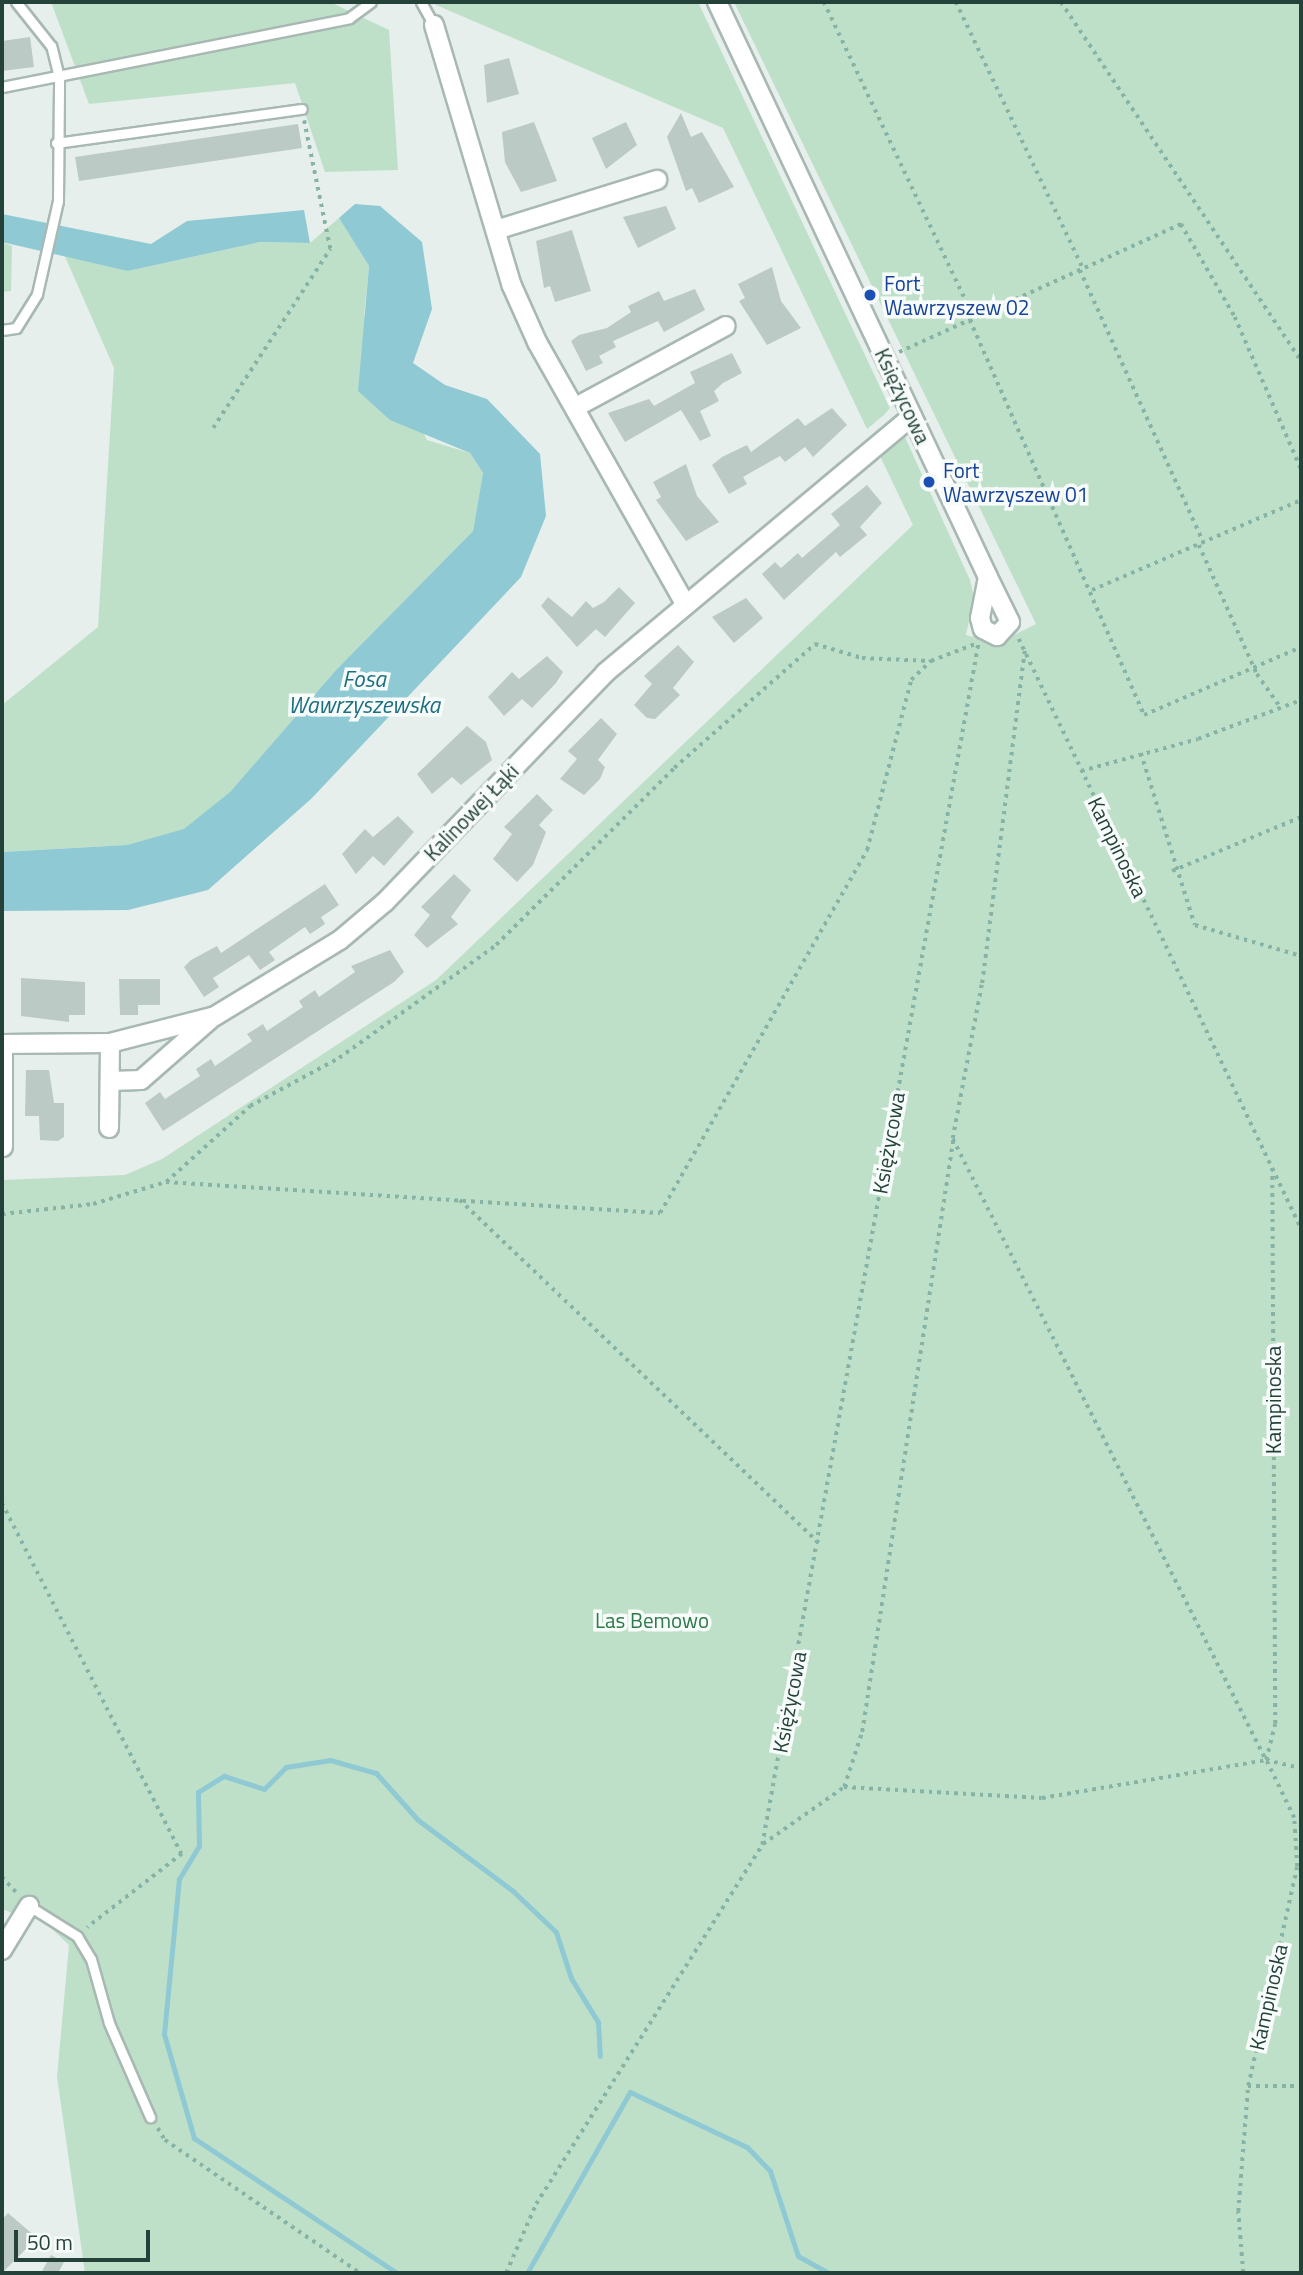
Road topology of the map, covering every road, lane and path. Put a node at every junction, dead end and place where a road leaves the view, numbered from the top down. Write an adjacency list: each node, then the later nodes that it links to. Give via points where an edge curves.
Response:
1 (16, 2): 9 (lane, via 51,46)
2 (371, 2): 9 (lane, via 349,18)
3 (421, 2): 8 (lane)
4 (717, 2): 22 (street, Księżycowa)
5 (824, 2): 16 (path)
6 (956, 2): 15 (path)
7 (1061, 2): 20 (path)
8 (435, 25): 14 (street)
9 (58, 77): 10 (lane); 12 (lane)
10 (2, 87)
11 (302, 108): 12 (lane); 23 (path, via 330,249)
12 (56, 143): 18 (lane, via 58,201 37,294 16,328)
13 (657, 180): 14 (street)
14 (496, 230): 21 (street, via 537,342)
15 (1082, 269): 16 (path); 24 (path, via 1181,224 1235,317); 26 (path)
16 (972, 319): 19 (path); 28 (path)
17 (726, 326): 21 (street)
18 (2, 330)
19 (899, 352)
20 (1301, 360)
21 (576, 407): 29 (street)
22 (912, 416): 27 (street, Księżycowa); 29 (street, Kalinowej Łąki)
23 (213, 428)
24 (1301, 468)
25 (1301, 500): 26 (path)
26 (1201, 544): 28 (path); 35 (path)
27 (988, 577): 30 (street); 31 (street)
28 (1092, 590): 35 (path, via 1144,715)
29 (684, 602): 43 (street, Kalinowej Łąki, via 605,673 385,902 340,940)
30 (1010, 622): 31 (street, via 997,636); 33 (path, Kampinoska)
31 (981, 637): 34 (path); 56 (path, Księżycowa)
32 (1301, 647): 35 (path)
33 (1025, 651): 39 (path, Kampinoska); 48 (path, via 982,985)
34 (931, 661): 51 (path, via 862,658 815,644 674,768 496,945 339,1058 250,1106); 52 (path, via 911,680 867,849 660,1213)
35 (1254, 668): 37 (path)
36 (1301, 700): 37 (path)
37 (1281, 708): 38 (path)
38 (1141, 752): 39 (path); 41 (path)
39 (1080, 771): 50 (path, Kampinoska)
40 (1301, 817): 41 (path)
41 (1175, 870): 42 (path, via 1195,925)
42 (1301, 956)
43 (215, 1016): 44 (street, Kalinowej Łąki); 46 (street, via 141,1080)
44 (110, 1043): 45 (street, Kalinowej Łąki); 46 (street)
45 (2, 1044): 49 (street)
46 (111, 1081): 47 (street)
47 (109, 1128)
48 (953, 1139): 57 (path); 59 (path, via 862,1732)
49 (3, 1147)
50 (1272, 1164): 54 (path); 57 (path, Kampinoska, via 1275,1724)
51 (166, 1182): 52 (path); 53 (path, via 93,1205)
52 (458, 1199): 56 (path)
53 (2, 1214)
54 (1301, 1228)
55 (2, 1503): 63 (path, via 182,1854)
56 (820, 1544): 60 (path, Księżycowa)
57 (1266, 1760): 58 (path); 59 (path, via 1042,1798); 65 (path, Kampinoska, via 1294,1818 1297,1867)
58 (1301, 1768)
59 (844, 1787): 60 (path)
60 (762, 1845): 69 (path, Księżycowa, via 536,2204)
61 (2, 1877): 62 (path)
62 (29, 1906): 63 (lane); 64 (street)
63 (77, 1936): 67 (lane)
64 (2, 1950)
65 (1248, 2086): 66 (path); 70 (path, Kampinoska, via 1238,2212)
66 (1301, 2086)
67 (150, 2117): 68 (path, via 165,2140)
68 (360, 2273)
69 (506, 2273)
70 (1243, 2273)

